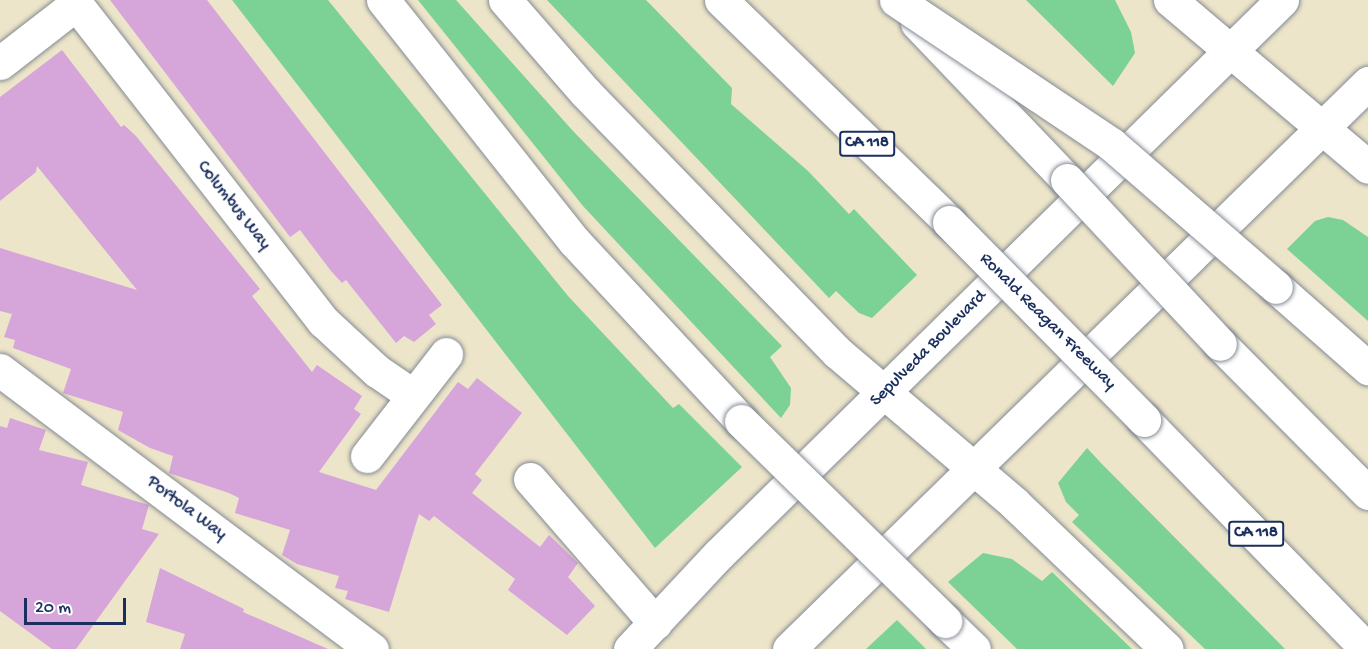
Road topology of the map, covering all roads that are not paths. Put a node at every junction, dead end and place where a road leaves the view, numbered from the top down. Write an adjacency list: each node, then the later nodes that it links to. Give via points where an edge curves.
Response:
1 (383, 0): 26 (main road, bridge, via 574,240 741,421)
2 (505, 0): 16 (main road, via 585,92 833,349)
3 (721, 0): 28 (main road, Ronald Reagan Freeway / CA 118, bridge, via 949,222)
4 (896, 0): 14 (main road, bridge, via 1111,144); 21 (main road, bridge, via 1220,344)
5 (1170, 0): 8 (main road)
6 (1282, 0): 8 (main road, Sepulveda Boulevard)
7 (74, 2): 9 (main road); 17 (main road, Columbus Way, via 323,321 377,371)
8 (1229, 52): 11 (main road); 16 (main road, Sepulveda Boulevard)
9 (0, 63)
10 (1368, 83): 11 (main road)
11 (1323, 128): 12 (main road); 19 (main road)
12 (1368, 167)
13 (446, 354): 17 (main road)
14 (1368, 368)
15 (0, 370): 23 (main road, Portola Way)
16 (886, 393): 19 (main road); 22 (main road, Sepulveda Boulevard, via 719,554)
17 (412, 394): 18 (main road)
18 (367, 456)
19 (971, 467): 25 (main road); 27 (main road)
20 (530, 479): 22 (main road)
21 (1368, 493)
22 (655, 623): 24 (main road, Sepulveda Boulevard)
23 (372, 649)
24 (630, 649)
25 (789, 649)
26 (974, 649)
27 (1167, 649)
28 (1367, 649)

